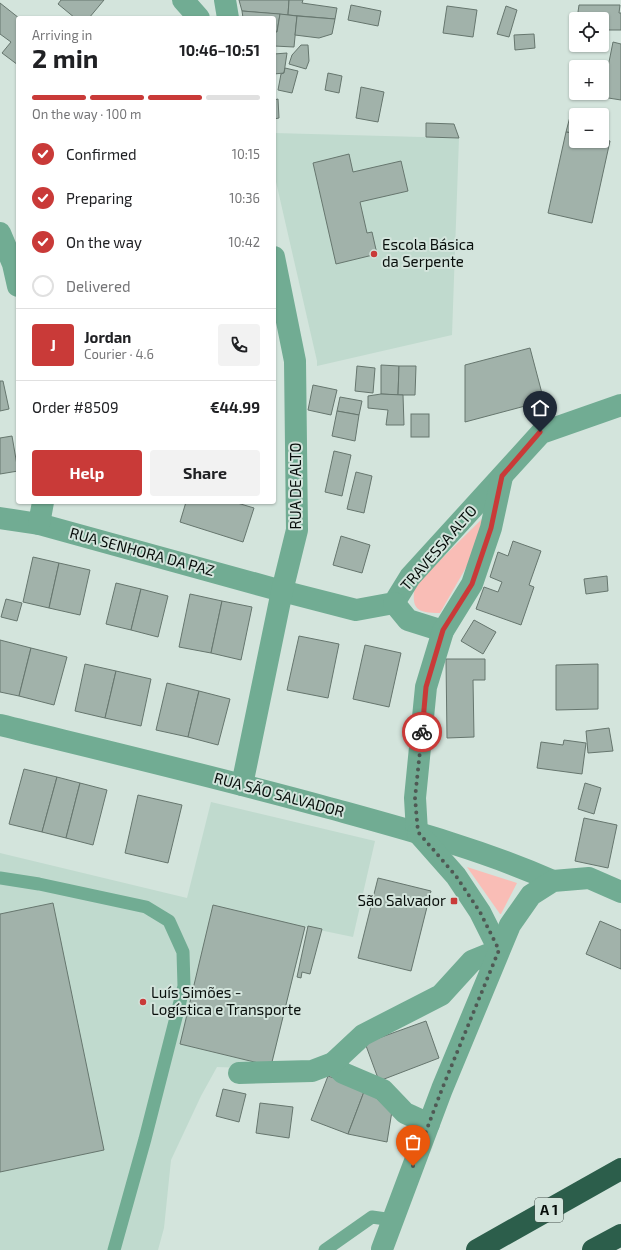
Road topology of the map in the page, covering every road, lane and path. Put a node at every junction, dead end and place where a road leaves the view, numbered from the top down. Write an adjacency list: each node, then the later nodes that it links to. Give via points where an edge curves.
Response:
1 (183, 0): 3 (street)
2 (225, 0): 4 (street)
3 (197, 16)
4 (228, 16)
5 (0, 233): 7 (street)
6 (276, 267): 13 (street, RUA DE ALTO, via 295,361 297,530)
7 (16, 277)
8 (621, 405): 9 (street, TRAVESSA ALTO, via 540,432)
9 (502, 476): 14 (street, TRAVESSA ALTO, via 410,577); 15 (street, via 491,528 472,584)
10 (43, 504): 12 (street)
11 (0, 518): 12 (street, RUA SENHORA DA PAZ)
12 (39, 524): 13 (street, RUA SENHORA DA PAZ)
13 (282, 591): 14 (street, TRAVESSA ALTO, via 356,610); 17 (street, RUA DE ALTO)
14 (394, 603): 15 (street, TRAVESSA ALTO, via 408,620)
15 (443, 630): 18 (street, via 426,687 415,798)
16 (0, 725): 17 (street, RUA SÃO SALVADOR)
17 (242, 785): 18 (street, RUA SÃO SALVADOR)
18 (418, 832): 20 (street, RUA SÃO SALVADOR, via 525,868); 22 (street, via 456,876 480,912)
19 (0, 878): 30 (lane, via 146,907 169,921 183,952 184,986)
20 (553, 881): 21 (street, via 589,878); 22 (street, via 531,895 510,925)
21 (621, 892)
22 (499, 950): 23 (street, via 472,961 441,995 364,1035); 25 (street)
23 (333, 1064): 24 (street, via 312,1071); 25 (street, via 343,1073 383,1090 405,1113)
24 (239, 1073)
25 (429, 1124): 27 (street)
26 (621, 1169): 32 (highway, A 1)
27 (393, 1220): 29 (street); 31 (lane, via 372,1217)
28 (621, 1235): 33 (highway)
29 (382, 1249)
30 (114, 1250)
31 (325, 1250)
32 (477, 1250)
33 (593, 1250)

